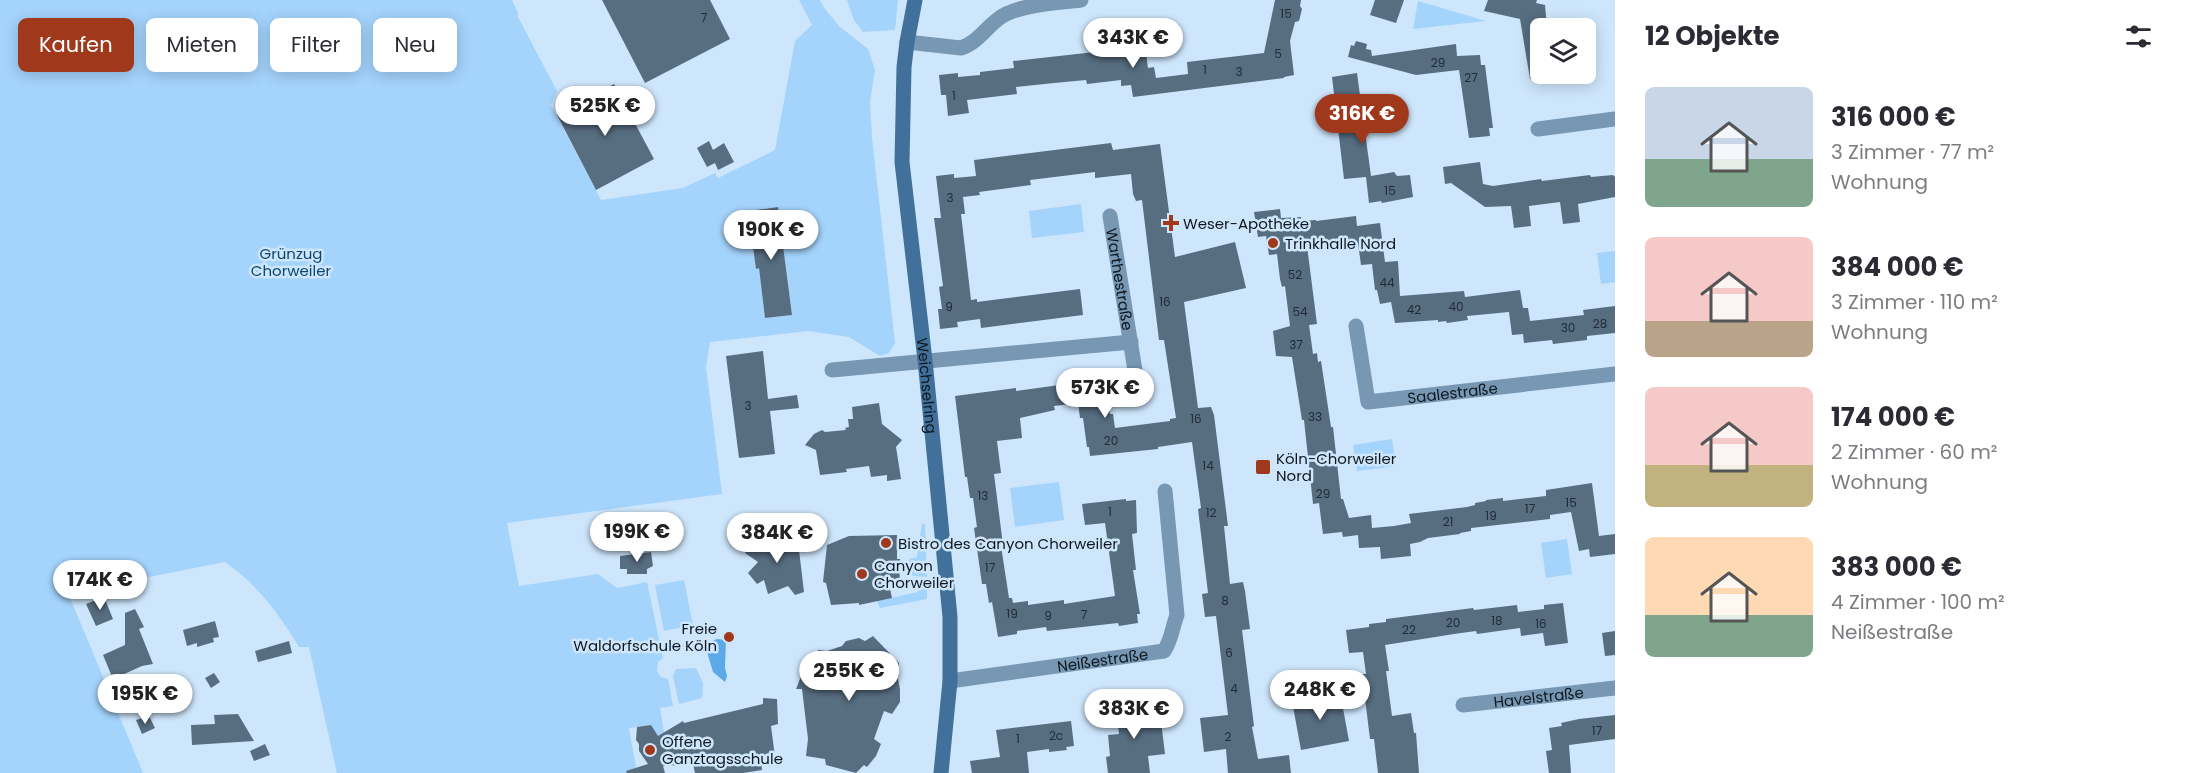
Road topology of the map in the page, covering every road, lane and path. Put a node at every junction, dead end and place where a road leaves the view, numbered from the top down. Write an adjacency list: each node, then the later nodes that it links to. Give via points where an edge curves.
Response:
1 (915, 0): 3 (street, Weichselring)
2 (1081, 0): 3 (street, via 1006,14 961,48)
3 (907, 42): 9 (street, Weichselring, via 902,162)
4 (1615, 119): 5 (street)
5 (1538, 129)
6 (1110, 216): 8 (street, Warthestraße)
7 (1356, 326): 11 (street, Saalestraße, via 1368,402)
8 (1131, 342): 9 (street, Warthestraße); 12 (street, Warthestraße)
9 (925, 360): 10 (street, Warthestraße); 14 (street, Weichselring, via 950,617)
10 (832, 370)
11 (1615, 374)
12 (1138, 389)
13 (1165, 491): 14 (street, Neißestraße, via 1177,615 1172,640 1164,651)
14 (950, 681): 17 (street, Weichselring)
15 (1615, 688): 16 (street, Havelstraße)
16 (1463, 705)
17 (941, 773)

